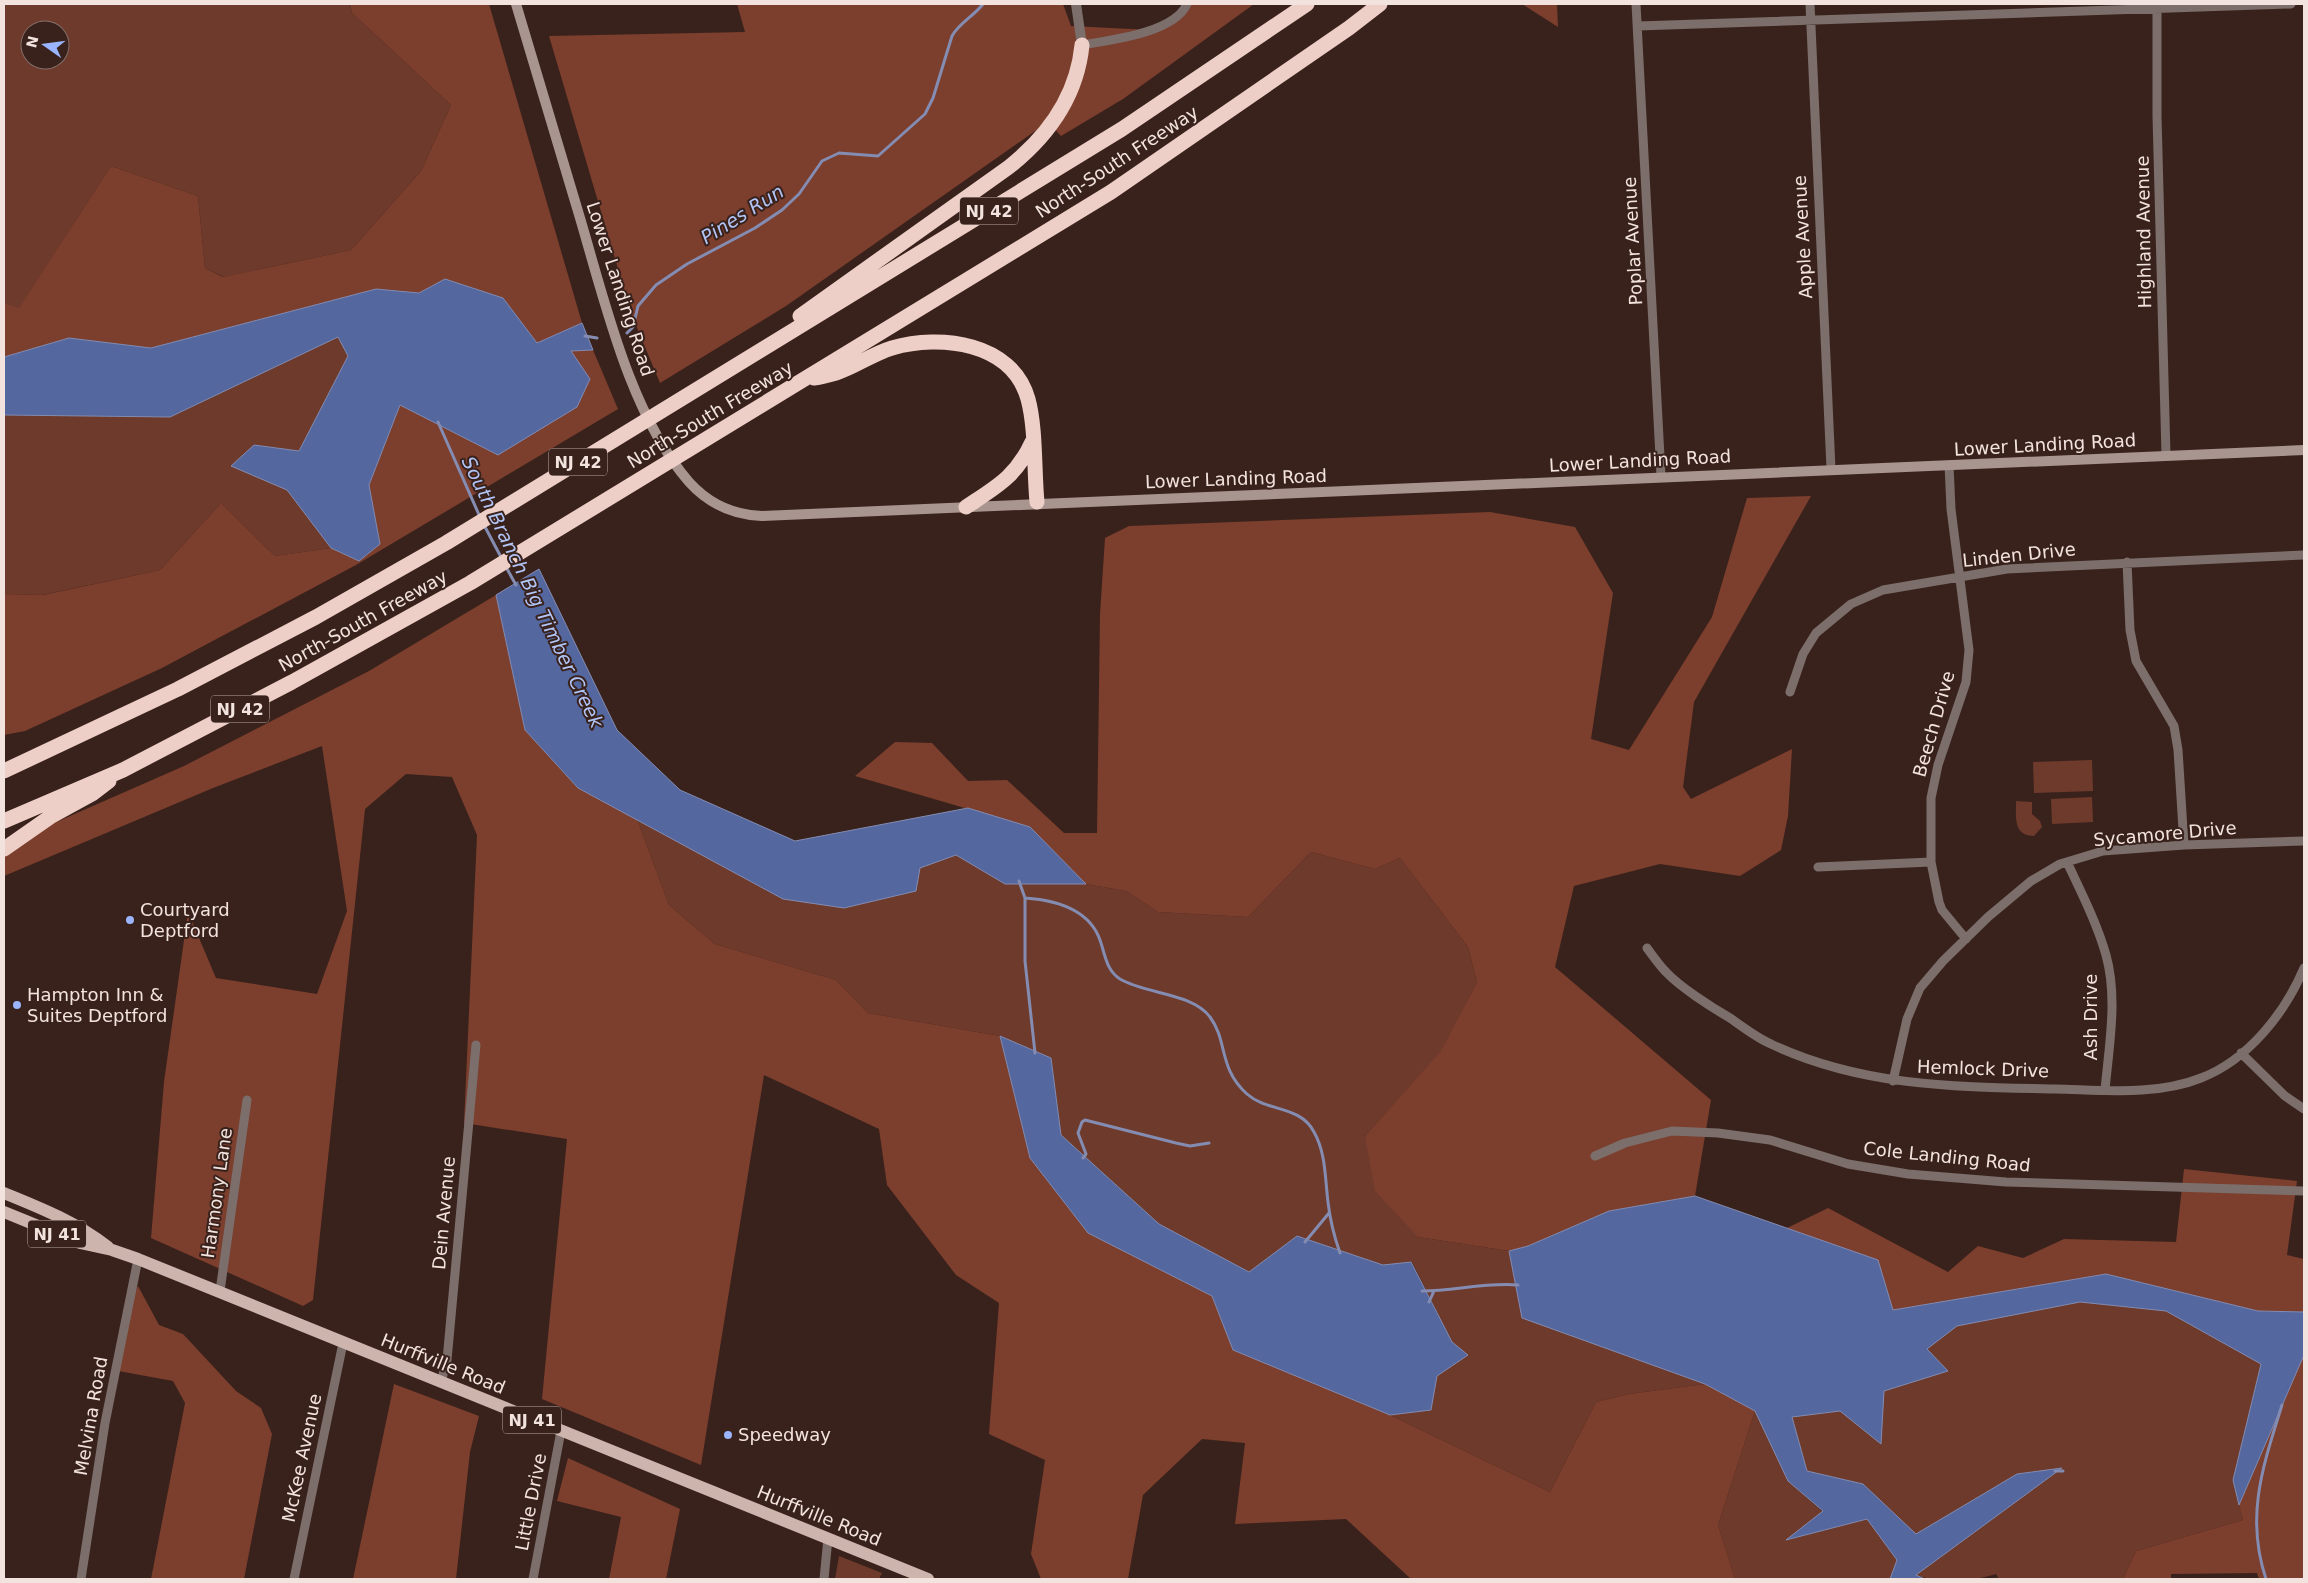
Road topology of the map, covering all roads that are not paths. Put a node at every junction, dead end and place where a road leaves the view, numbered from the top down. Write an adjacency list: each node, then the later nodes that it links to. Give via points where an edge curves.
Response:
1 (516, 4): 22 (main road, Lower Landing Road, via 619,344 660,441 689,482 710,501 752,516)
2 (1076, 4): 12 (street)
3 (1187, 4): 12 (street, via 1184,12 1163,26)
4 (1307, 4): 13 (highway, North-South Freeway / NJ 42, via 1122,129)
5 (1380, 4): 14 (highway, North-South Freeway / NJ 42, via 1110,192)
6 (1636, 4): 11 (street, Poplar Avenue)
7 (1810, 4): 10 (street, Apple Avenue)
8 (2291, 4): 9 (street)
9 (2157, 9): 10 (street); 17 (street, Highland Avenue)
10 (1810, 20): 11 (street); 19 (street, Apple Avenue)
11 (1638, 26): 20 (street, Poplar Avenue)
12 (1082, 45): 13 (highway, via 1076,79 1067,100 1032,148 821,300)
13 (758, 352): 28 (highway, North-South Freeway / NJ 42, via 446,542 316,617 178,690)
14 (800, 382): 15 (highway, via 838,373 900,346 936,342 964,344 993,356 1020,382 1030,408); 27 (highway, North-South Freeway / NJ 42, via 470,583 292,682)
15 (1032, 441): 21 (highway); 22 (highway, via 1008,479)
16 (2304, 450): 17 (main road, Lower Landing Road)
17 (2166, 455): 18 (main road, Lower Landing Road)
18 (1949, 465): 19 (main road, Lower Landing Road); 25 (street, Beech Drive)
19 (1831, 469): 20 (main road, Lower Landing Road)
20 (1661, 476): 21 (main road, Lower Landing Road)
21 (1037, 502): 22 (main road, Lower Landing Road)
22 (966, 507)
23 (2304, 555): 24 (street, Linden Drive)
24 (2127, 562): 25 (street, Linden Drive, via 2007,569); 31 (street, via 2130,630 2136,661 2174,726)
25 (1959, 577): 26 (street, Linden Drive, via 1883,590 1851,604 1816,633 1803,654); 33 (street, Beech Drive, via 1968,658 1966,682 1938,766 1931,798)
26 (1790, 692)
27 (123, 770): 29 (highway, North-South Freeway / NJ 42); 32 (highway, via 92,794 50,817)
28 (4, 772)
29 (4, 821)
30 (2304, 841): 31 (street, Sycamore Drive)
31 (2184, 845): 34 (street, Sycamore Drive, via 2103,851)
32 (4, 850)
33 (1931, 862): 35 (street); 36 (street, Beech Drive, via 1942,910)
34 (2067, 862): 36 (street, Sycamore Drive, via 2031,882); 42 (street, Ash Drive, via 2106,956 2111,988)
35 (1818, 867)
36 (1966, 939): 41 (street, via 1920,988 1907,1019)
37 (1647, 948): 41 (street, Hemlock Drive, via 1667,973 1769,1044 1834,1068)
38 (2304, 968): 40 (street, Hemlock Drive, via 2276,1019)
39 (476, 1045): 53 (street, Dein Avenue, via 447,1360)
40 (2241, 1053): 42 (street, Hemlock Drive, via 2203,1078 2179,1086); 44 (street, via 2285,1096)
41 (1893, 1081): 42 (street, Hemlock Drive, via 1945,1086)
42 (2106, 1090)
43 (247, 1100): 51 (street, Harmony Lane)
44 (2304, 1108)
45 (1595, 1156): 46 (street, Cole Landing Road, via 1625,1142 1672,1132 1718,1133 1770,1140 1848,1164 1908,1174 2006,1182)
46 (2304, 1191)
47 (4, 1193): 49 (main road, Hurffville Road / NJ 41, via 54,1212 86,1229)
48 (4, 1212): 49 (main road, Hurffville Road / NJ 41, via 80,1243)
49 (112, 1250): 50 (main road, Hurffville Road / NJ 41)
50 (138, 1259): 51 (main road, Hurffville Road / NJ 41); 56 (street, Melvina Road, via 105,1423)
51 (220, 1291): 52 (main road, Hurffville Road / NJ 41)
52 (343, 1343): 53 (main road, Hurffville Road / NJ 41); 57 (street, McKee Avenue)
53 (441, 1382): 54 (main road, Hurffville Road / NJ 41)
54 (561, 1432): 55 (main road, Hurffville Road / NJ 41); 58 (street, Little Drive)
55 (828, 1538): 59 (street); 60 (main road, Hurffville Road / NJ 41)
56 (81, 1579)
57 (294, 1579)
58 (533, 1579)
59 (824, 1579)
60 (928, 1579)

